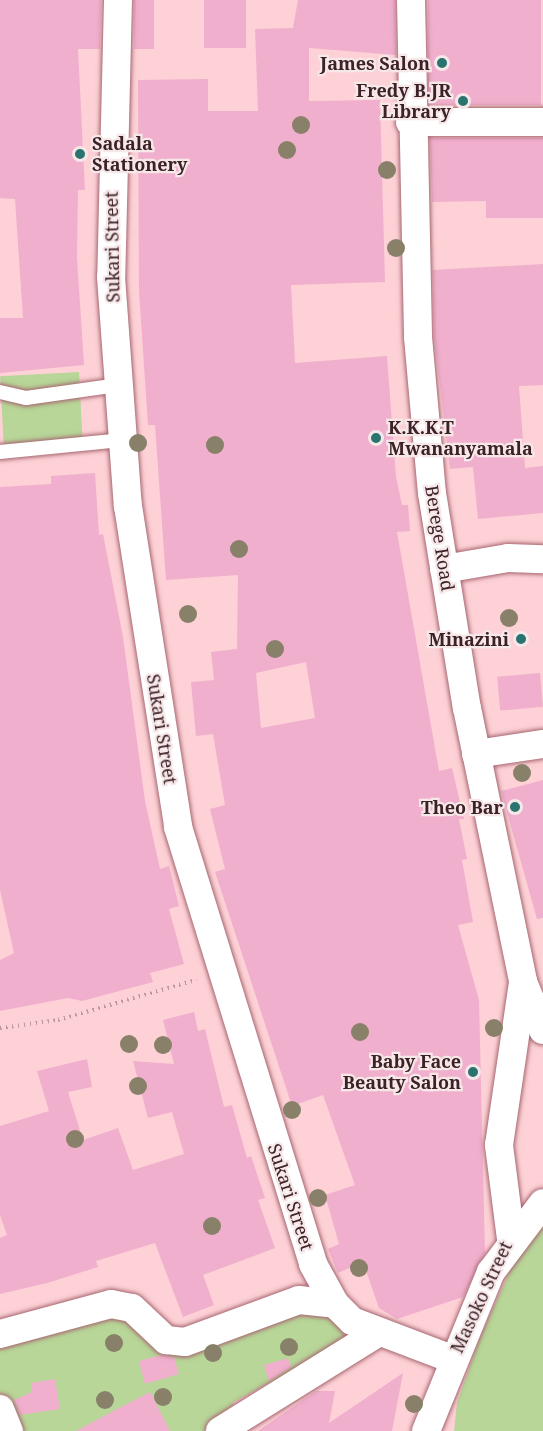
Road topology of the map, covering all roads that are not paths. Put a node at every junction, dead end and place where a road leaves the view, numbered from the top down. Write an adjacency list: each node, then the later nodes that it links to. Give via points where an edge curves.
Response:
1 (118, 0): 5 (street, Sukari Street, via 111,222)
2 (411, 0): 3 (street, Berege Road)
3 (410, 122): 4 (street); 10 (street, Berege Road, via 418,337)
4 (543, 122)
5 (119, 385): 6 (lane, via 26,398); 7 (street, Sukari Street)
6 (0, 392)
7 (123, 440): 8 (lane); 17 (street, Sukari Street, via 128,506 178,827 313,1264)
8 (0, 452)
9 (543, 559): 10 (street, via 508,558)
10 (444, 570): 12 (street, Berege Road)
11 (543, 744): 12 (street)
12 (476, 754): 13 (street, Berege Road)
13 (524, 982): 14 (street, Berege Road); 16 (street, Masoko Street, via 499,1145)
14 (543, 1030)
15 (543, 1203): 16 (street)
16 (511, 1239): 20 (street, Masoko Street)
17 (335, 1304): 18 (street, via 299,1300 185,1342 166,1340 132,1308 111,1304); 19 (street, Sukari Street)
18 (0, 1334)
19 (376, 1334): 20 (street, Sukari Street); 23 (street)
20 (452, 1359): 24 (street, Masoko Street)
21 (0, 1409): 22 (street)
22 (9, 1431)
23 (220, 1431)
24 (426, 1431)

